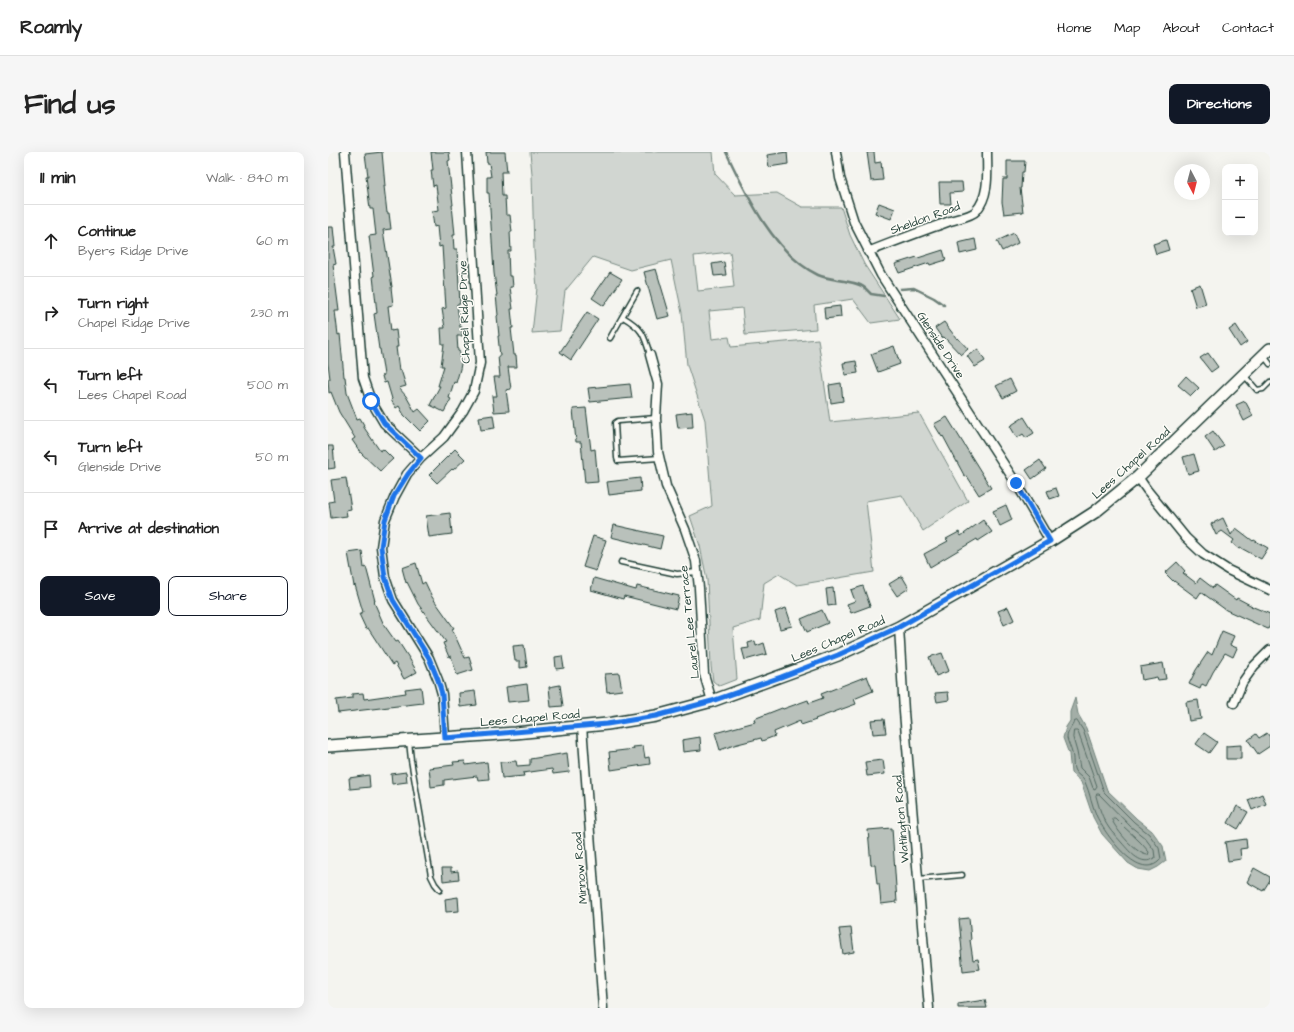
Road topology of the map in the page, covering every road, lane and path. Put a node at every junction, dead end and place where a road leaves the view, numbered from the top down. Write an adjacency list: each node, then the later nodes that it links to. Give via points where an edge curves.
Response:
1 (345, 152): 14 (street, via 363,378 371,401 384,423)
2 (467, 152): 14 (street, Chapel Ridge Drive, via 480,363 474,391 463,411 444,437)
3 (836, 152): 5 (street, Glenside Drive, via 840,178 854,222)
4 (987, 152): 5 (street, Sheldon Road, via 986,189 975,213)
5 (868, 252): 17 (street, Glenside Drive, via 1016,483)
6 (638, 292): 7 (lane)
7 (623, 317): 8 (lane); 9 (lane, via 643,333)
8 (610, 338)
9 (650, 355): 13 (street, Laurel Lee Terrace, via 658,384)
10 (1268, 356): 11 (main road, Lees Chapel Road)
11 (1243, 375): 12 (lane, via 1257,390 1263,389); 16 (main road, Lees Chapel Road)
12 (1270, 382)
13 (656, 418): 15 (street, Laurel Lee Terrace); 15 (lane, via 615,423 617,458 618,461)
14 (421, 458): 26 (street, Chapel Ridge Drive, via 394,496 385,520 381,547 385,577 393,600 429,658 438,680 442,694)
15 (660, 458): 19 (street, Laurel Lee Terrace, via 666,486 685,529)
16 (1138, 477): 17 (main road, Lees Chapel Road, via 1095,512); 20 (street, via 1186,538 1203,554 1228,570)
17 (1050, 541): 21 (main road, Lees Chapel Road)
18 (621, 562): 19 (lane, via 677,574)
19 (697, 572): 23 (street, Laurel Lee Terrace, via 704,674)
20 (1270, 590)
21 (899, 627): 23 (main road, Lees Chapel Road, via 838,655); 30 (street, Watlington Road)
22 (1270, 650): 24 (street, via 1242,683)
23 (712, 701): 25 (main road, Lees Chapel Road, via 656,716)
24 (1234, 703)
25 (582, 726): 26 (main road, Lees Chapel Road); 32 (street, Minnow Road)
26 (445, 738): 27 (main road, Lees Chapel Road)
27 (409, 741): 28 (main road, Lees Chapel Road); 31 (lane, via 410,760 431,876)
28 (328, 746)
29 (962, 875): 30 (lane)
30 (918, 879): 33 (street, Watlington Road)
31 (440, 890)
32 (603, 1008)
33 (929, 1008)

